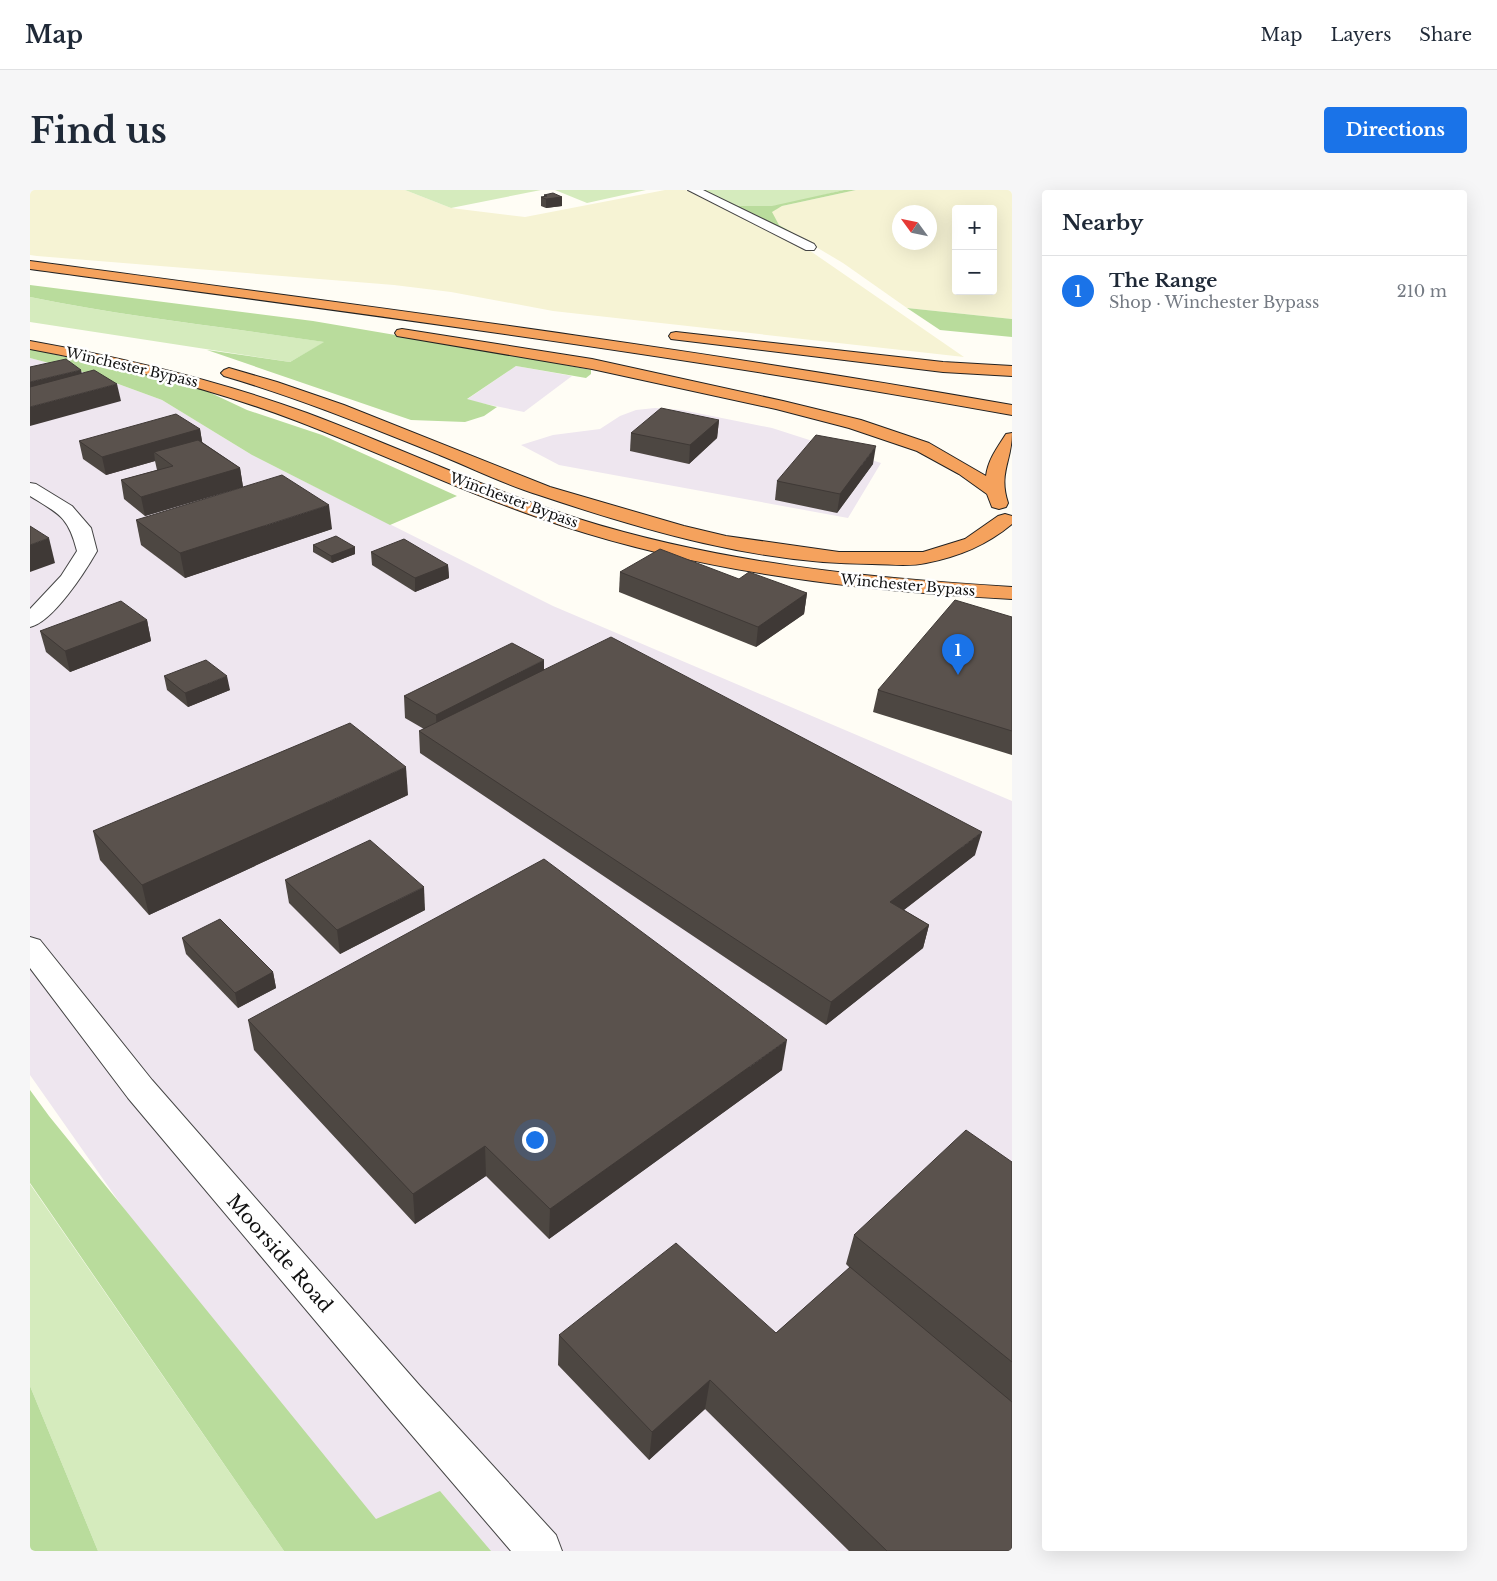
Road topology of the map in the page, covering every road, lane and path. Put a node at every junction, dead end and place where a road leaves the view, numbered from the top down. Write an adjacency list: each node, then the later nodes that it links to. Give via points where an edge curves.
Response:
1 (694, 190): 2 (street)
2 (810, 248)
3 (30, 265): 7 (highway)
4 (30, 278): 5 (highway)
5 (52, 280): 6 (highway); 17 (highway, via 500,337 793,382)
6 (87, 288)
7 (236, 291): 8 (highway); 16 (highway, via 697,357)
8 (578, 325)
9 (385, 330): 20 (highway, via 592,364 855,424 923,447 965,470)
10 (30, 333): 13 (highway, Winchester Bypass)
11 (665, 334): 15 (highway, via 943,367)
12 (30, 345): 22 (highway, Winchester Bypass, via 142,368 239,395 319,424 514,504 632,541 746,565 848,581)
13 (172, 359)
14 (216, 370): 21 (highway, Winchester Bypass, via 338,408 544,491 726,542 839,558 924,558 972,543)
15 (1012, 371)
16 (1012, 410)
17 (1012, 421)
18 (1009, 442): 20 (highway, via 994,469)
19 (30, 488): 23 (street, via 65,510 81,528 87,551 58,594)
20 (994, 491): 21 (highway)
21 (1008, 523)
22 (1012, 593)
23 (30, 622)
24 (30, 947): 25 (street, Moorside Road, via 140,1089)
25 (540, 1551)

